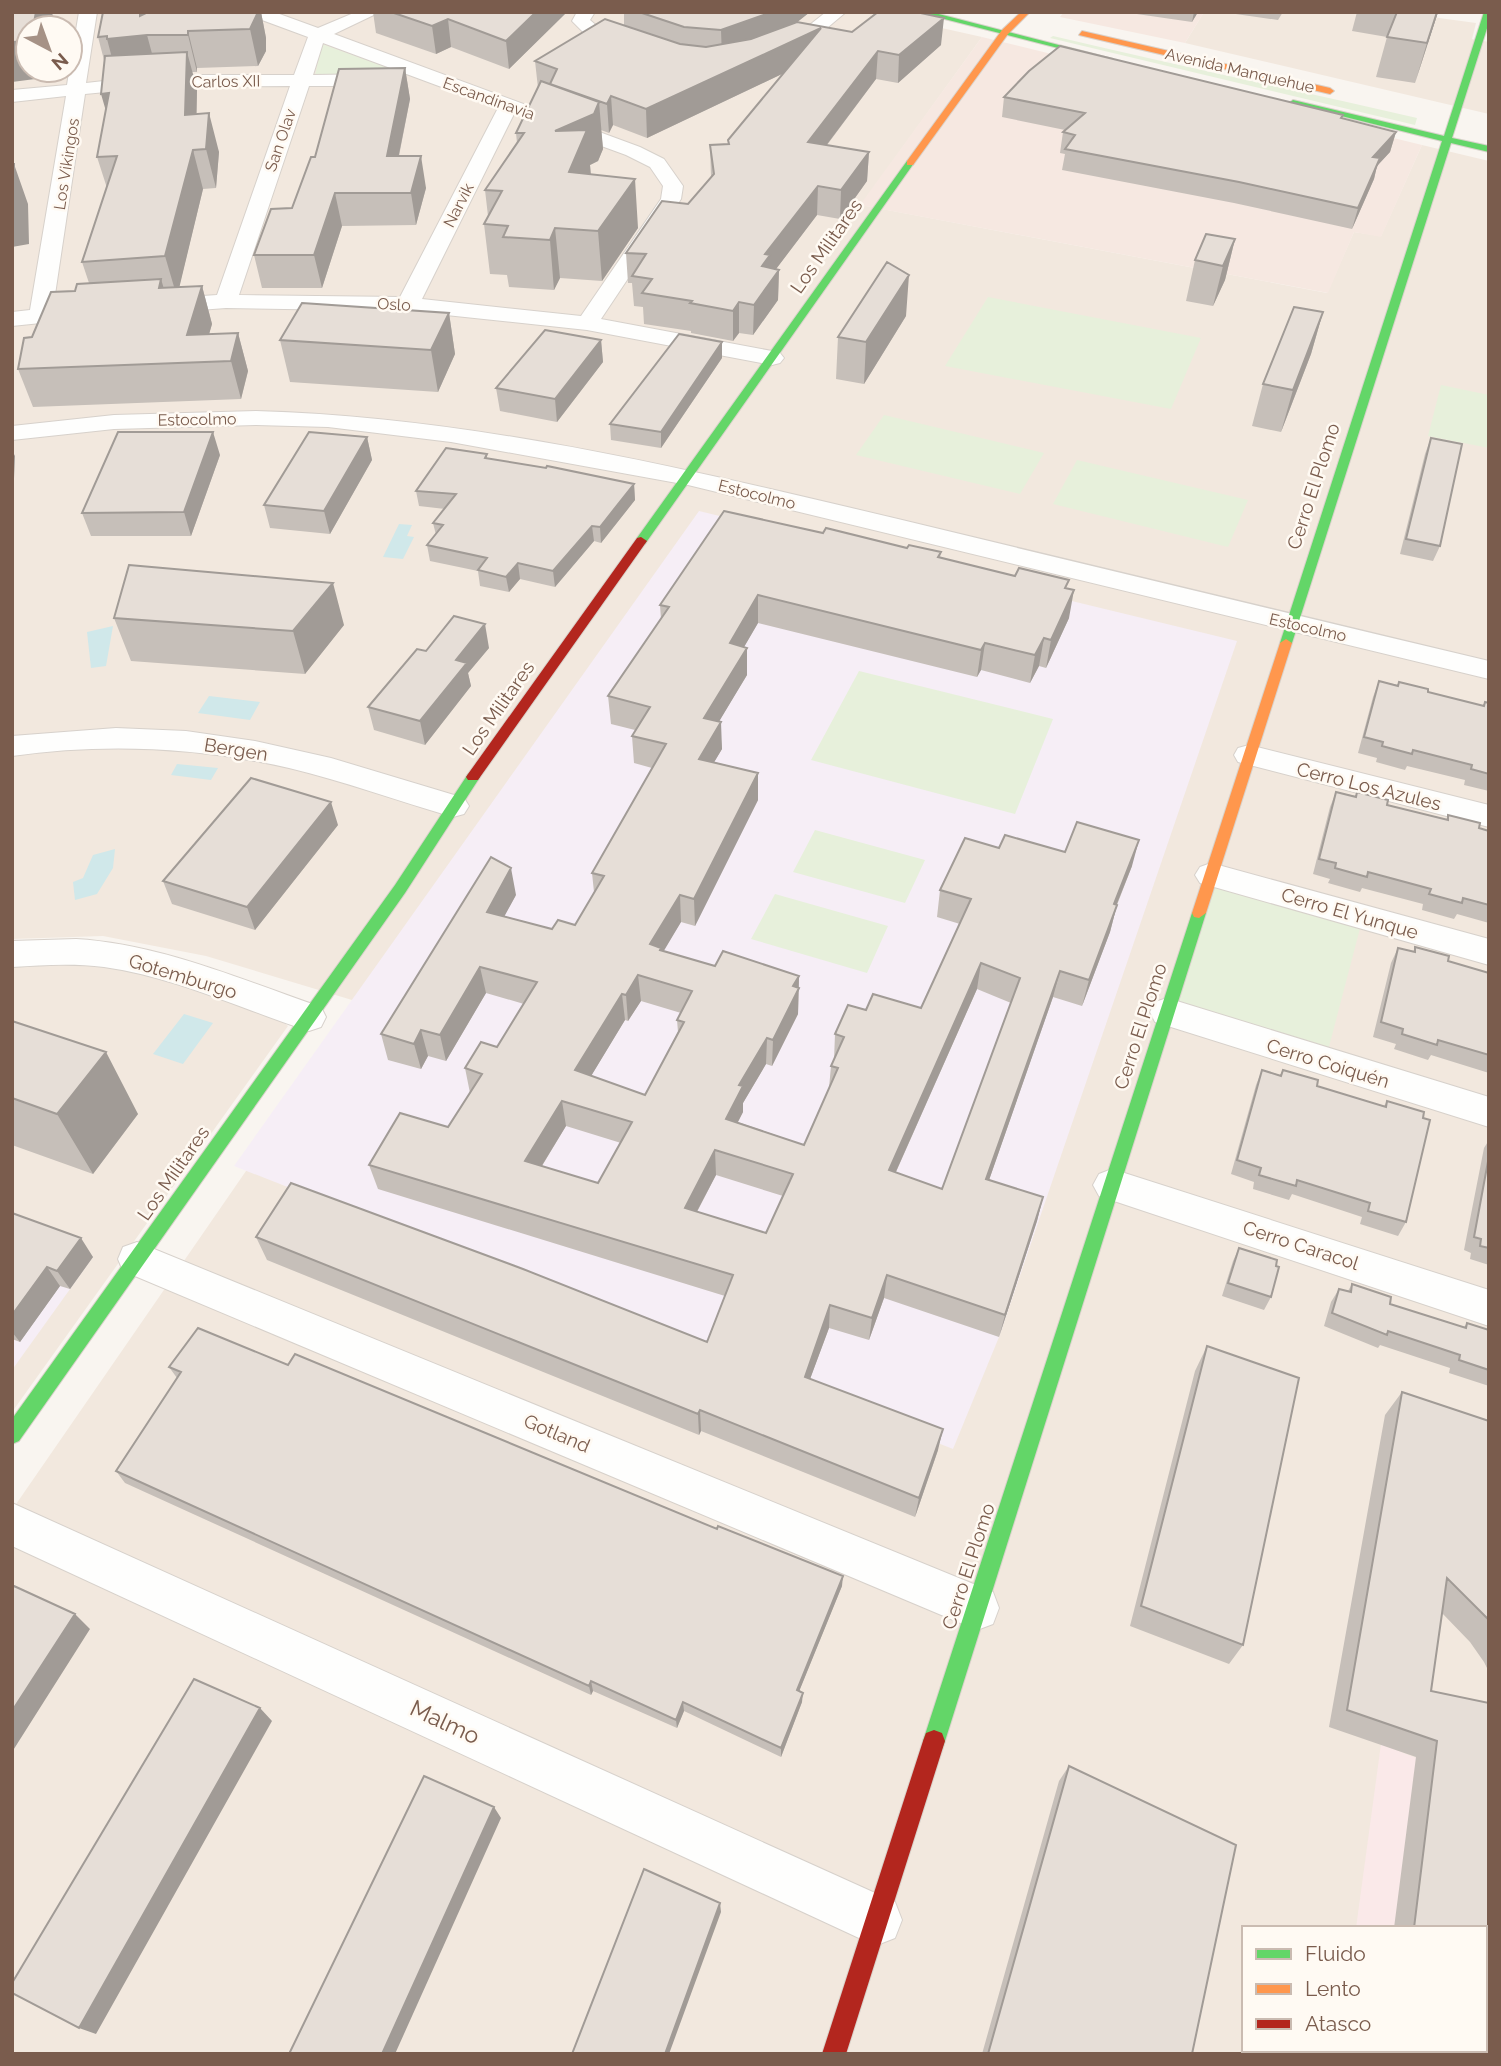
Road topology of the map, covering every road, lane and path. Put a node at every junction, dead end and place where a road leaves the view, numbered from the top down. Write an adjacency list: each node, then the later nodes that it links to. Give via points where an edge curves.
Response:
1 (88, 12): 19 (street, Los Vikingos)
2 (257, 12): 13 (street, Escandinavia)
3 (371, 12): 13 (street)
4 (586, 12): 14 (street, via 581,21 587,28)
5 (837, 12): 15 (street, via 808,34)
6 (921, 12): 12 (main road)
7 (1488, 12): 24 (main road, Cerro El Plomo)
8 (999, 14): 9 (main road)
9 (1022, 15): 10 (main road); 12 (main road, Los Militares)
10 (1039, 23)
11 (1072, 31): 20 (main road, Avenida Manquehue)
12 (1004, 32): 16 (main road); 33 (main road, Los Militares)
13 (317, 35): 17 (street, Escandinavia); 18 (street, San Olav)
14 (650, 51)
15 (760, 53)
16 (1129, 64)
17 (440, 79): 18 (street, Carlos XII); 23 (street, Escandinavia)
18 (301, 80): 19 (street, Carlos XII, via 157,81); 26 (street, San Olav)
19 (78, 89): 21 (street, Carlos XII); 30 (street, Los Vikingos)
20 (1348, 95)
21 (12, 96)
22 (1278, 99): 24 (main road, Avenida Manquehue)
23 (509, 105): 27 (street, Narvik); 32 (street, Escandinavia, via 646,156 662,168 673,186 671,200)
24 (1446, 139): 25 (main road, Avenida Manquehue); 36 (main road, Cerro El Plomo)
25 (1489, 149)
26 (226, 301): 27 (street, Oslo); 28 (street, Oslo)
27 (408, 304): 32 (street, Oslo)
28 (134, 308)
29 (107, 310): 30 (street)
30 (41, 315): 31 (street)
31 (12, 319)
32 (587, 323): 33 (street, Oslo)
33 (772, 358): 35 (main road, Los Militares)
34 (12, 433): 35 (street, Estocolmo, via 192,418 328,420 451,435)
35 (688, 477): 36 (street, Estocolmo); 40 (main road, Los Militares)
36 (1292, 623): 37 (street, Estocolmo); 39 (main road, Cerro El Plomo)
37 (1489, 670)
38 (12, 746): 40 (street, Bergen, via 98,738 212,744 314,764)
39 (1249, 755): 41 (street, Cerro Los Azules); 42 (main road, Cerro El Plomo)
40 (453, 806): 46 (main road, Los Militares)
41 (1489, 817)
42 (1211, 875): 43 (street, Cerro El Yunque); 45 (main road, Cerro El Plomo)
43 (1489, 952)
44 (12, 954): 46 (street, Gotemburgo, via 114,956 156,965)
45 (1167, 1012): 47 (street, Cerro Coiquén); 48 (main road, Cerro El Plomo)
46 (309, 1017): 49 (main road, Los Militares)
47 (1489, 1112)
48 (1112, 1185): 50 (street, Cerro Caracol); 53 (main road, Cerro El Plomo)
49 (137, 1259): 51 (main road, Los Militares); 53 (street, Gotland)
50 (1489, 1308)
51 (12, 1435)
52 (12, 1524): 54 (street, Malmo)
53 (977, 1608): 54 (main road, Cerro El Plomo)
54 (877, 1920): 55 (main road, Cerro El Plomo)
55 (834, 2054)

